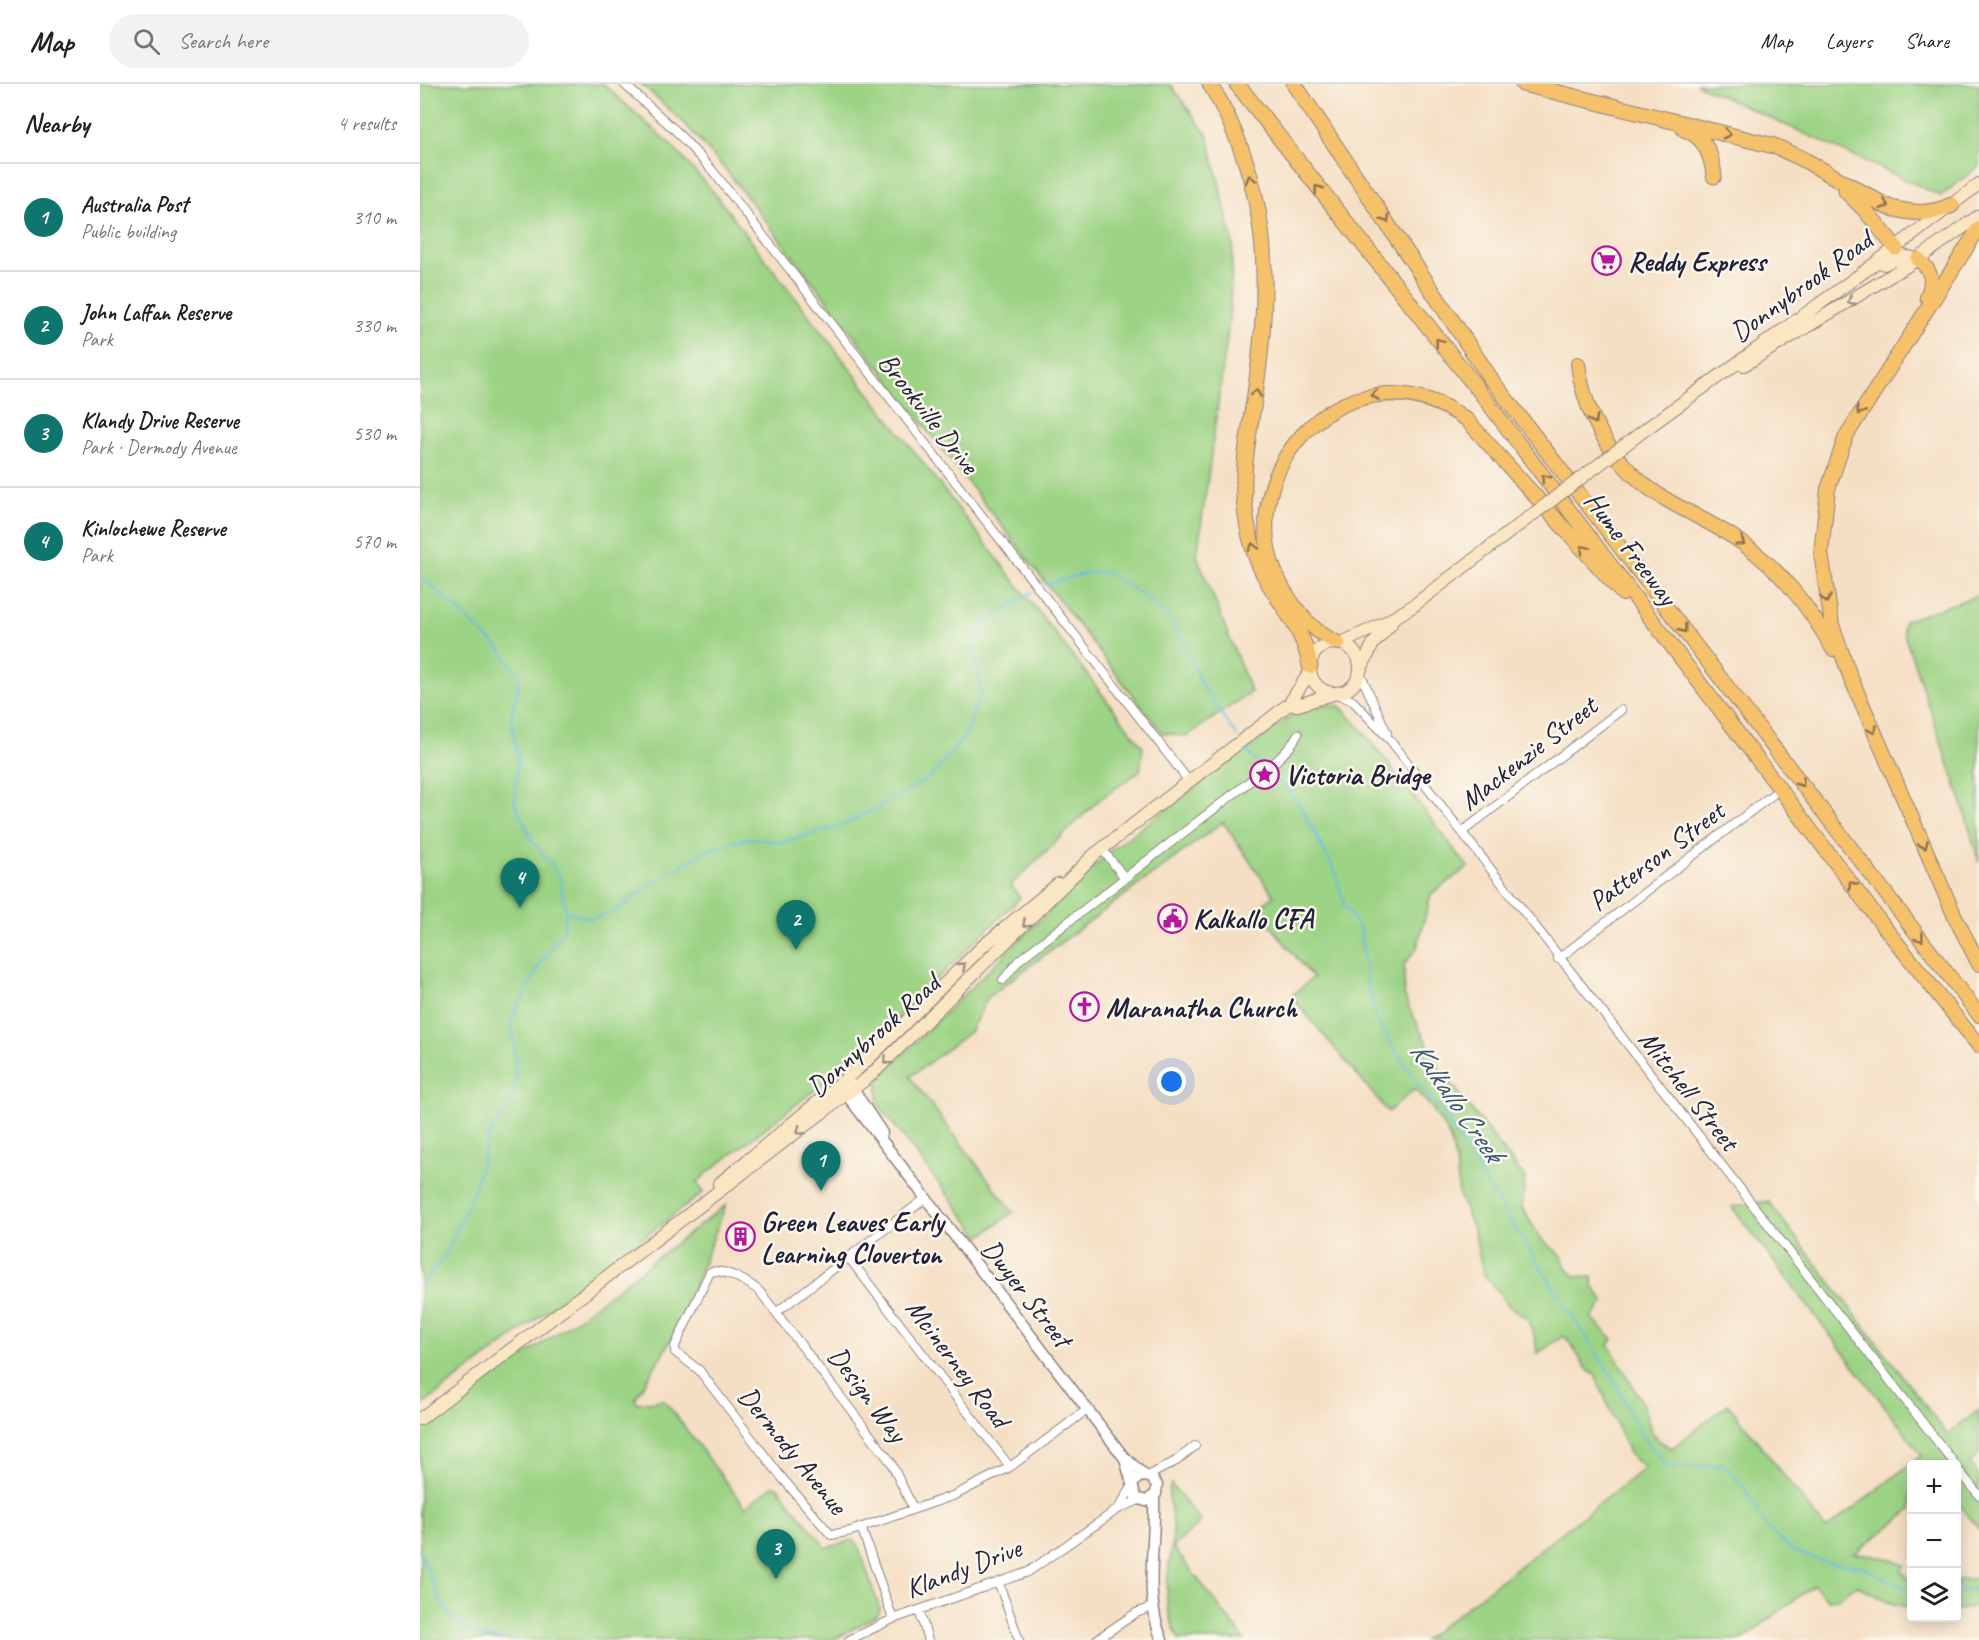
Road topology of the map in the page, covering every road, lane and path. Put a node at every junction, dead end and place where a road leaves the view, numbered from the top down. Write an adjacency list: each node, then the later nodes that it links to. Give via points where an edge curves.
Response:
1 (624, 84): 32 (street, Brookville Drive, via 675,130 711,171)
2 (1210, 84): 24 (highway, one-way to 2, via 1308,652 1290,614 1257,562 1245,510 1246,468 1263,342 1266,272 1257,202 1244,158)
3 (1237, 84): 19 (highway, Hume Freeway, one-way to 3)
4 (1294, 84): 18 (highway, Hume Freeway, one-way to 18)
5 (1523, 84): 6 (highway)
6 (1589, 100): 7 (highway, one-way to 7, via 1774,146); 8 (highway, via 1696,135 1709,151)
7 (1815, 166): 10 (highway, one-way to 10, via 1888,207 1936,212); 13 (highway, via 1866,211)
8 (1714, 176)
9 (1979, 184): 10 (main road, Donnybrook Road)
10 (1952, 205): 13 (main road, Donnybrook Road)
11 (1979, 216): 14 (main road, Donnybrook Road)
12 (1979, 228): 16 (highway)
13 (1899, 252): 14 (main road); 15 (main road); 20 (main road, Donnybrook Road)
14 (1918, 258): 15 (main road, Donnybrook Road); 16 (highway, via 1930,271 1930,289)
15 (1900, 270): 20 (main road, Donnybrook Road, one-way to 20)
16 (1892, 362): 26 (highway, one-way to 26, via 1846,436 1830,479 1826,505 1822,540 1824,584 1832,625)
17 (1578, 364): 26 (highway, one-way to 26, via 1593,421 1629,470 1664,499 1741,541 1773,568 1811,610)
18 (1491, 379): 40 (highway, Hume Freeway, one-way to 40)
19 (1476, 387): 23 (highway, Hume Freeway, one-way to 19)
20 (1650, 426): 21 (main road, Donnybrook Road, bridge)
21 (1413, 606): 22 (main road, Donnybrook Road); 25 (main road, Donnybrook Road, via 1373,644)
22 (1339, 643): 23 (highway, one-way to 22, via 1476,427 1448,407 1400,393 1360,397 1325,414 1292,448 1271,495 1268,536 1283,588 1309,626); 24 (main road, via 1322,646 1312,658); 25 (main road, via 1358,656)
23 (1679, 654): 33 (highway, Hume Freeway)
24 (1310, 669): 27 (main road, via 1318,687); 28 (main road, Donnybrook Road)
25 (1361, 672): 27 (main road, via 1350,689); 31 (street, Mitchell Street)
26 (1850, 676): 38 (highway, one-way to 38)
27 (1335, 694): 28 (main road, Donnybrook Road); 31 (street, Mitchell Street, via 1353,702)
28 (1289, 704): 32 (main road, Donnybrook Road)
29 (1620, 710): 34 (street, Mackenzie Street)
30 (1298, 734): 36 (street, via 1285,754)
31 (1390, 740): 34 (street, Mitchell Street)
32 (1188, 780): 35 (main road, Donnybrook Road)
33 (1780, 789): 37 (street, Patterson Street); 41 (highway, Hume Freeway, one-way to 33)
34 (1462, 832): 37 (street, Mitchell Street)
35 (1099, 851): 36 (street); 42 (main road, Donnybrook Road, one-way to 35, via 1007,924); 43 (main road, Donnybrook Road, one-way to 43, via 897,1052)
36 (1125, 878): 39 (street, via 1019,960)
37 (1558, 959): 53 (street, Mitchell Street)
38 (1979, 964)
39 (1003, 980)
40 (1979, 1015)
41 (1979, 1047)
42 (846, 1079): 43 (street, Dwyer Street); 45 (main road, Donnybrook Road)
43 (850, 1093): 44 (street, Dwyer Street, via 874,1117 894,1157); 45 (main road, Donnybrook Road, one-way to 45)
44 (926, 1198): 46 (street); 49 (street, Dwyer Street)
45 (663, 1232): 50 (main road, Donnybrook Road)
46 (849, 1258): 48 (street); 55 (street, Mcinerney Road)
47 (707, 1276): 48 (street, Design Way, via 719,1271 750,1284); 64 (street, Dermody Avenue, via 675,1352 699,1370 828,1534 835,1536)
48 (777, 1312): 62 (street, Design Way, via 890,1461)
49 (1088, 1409): 52 (street, Dwyer Street); 55 (street, Dermody Avenue)
50 (420, 1419)
51 (1195, 1446): 54 (street)
52 (1124, 1456): 57 (street, Dwyer Street); 58 (street, Dwyer Street)
53 (1951, 1460)
54 (1167, 1465): 57 (street); 59 (street)
55 (1010, 1467): 62 (street, Dermody Avenue, via 955,1495)
56 (1961, 1472): 60 (street, Mitchell Street)
57 (1146, 1475): 58 (street); 59 (street, Dwyer Street)
58 (1132, 1485): 61 (street, Dwyer Street, via 1134,1495); 63 (street, Klandy Drive)
59 (1157, 1485): 61 (street)
60 (1979, 1495)
61 (1145, 1499): 63 (street, Klandy Drive); 66 (street, via 1154,1527)
62 (913, 1508): 64 (street, Dermody Avenue)
63 (1118, 1509): 65 (street, Klandy Drive, via 1028,1572)
64 (861, 1527): 68 (street)
65 (999, 1584): 67 (street, Klandy Drive); 71 (street)
66 (1152, 1606): 72 (street); 73 (street)
67 (919, 1610): 68 (street, Klandy Drive); 70 (street)
68 (893, 1619): 69 (street, Klandy Drive)
69 (849, 1640)
70 (928, 1640)
71 (1018, 1640)
72 (1096, 1640)
73 (1162, 1640)

